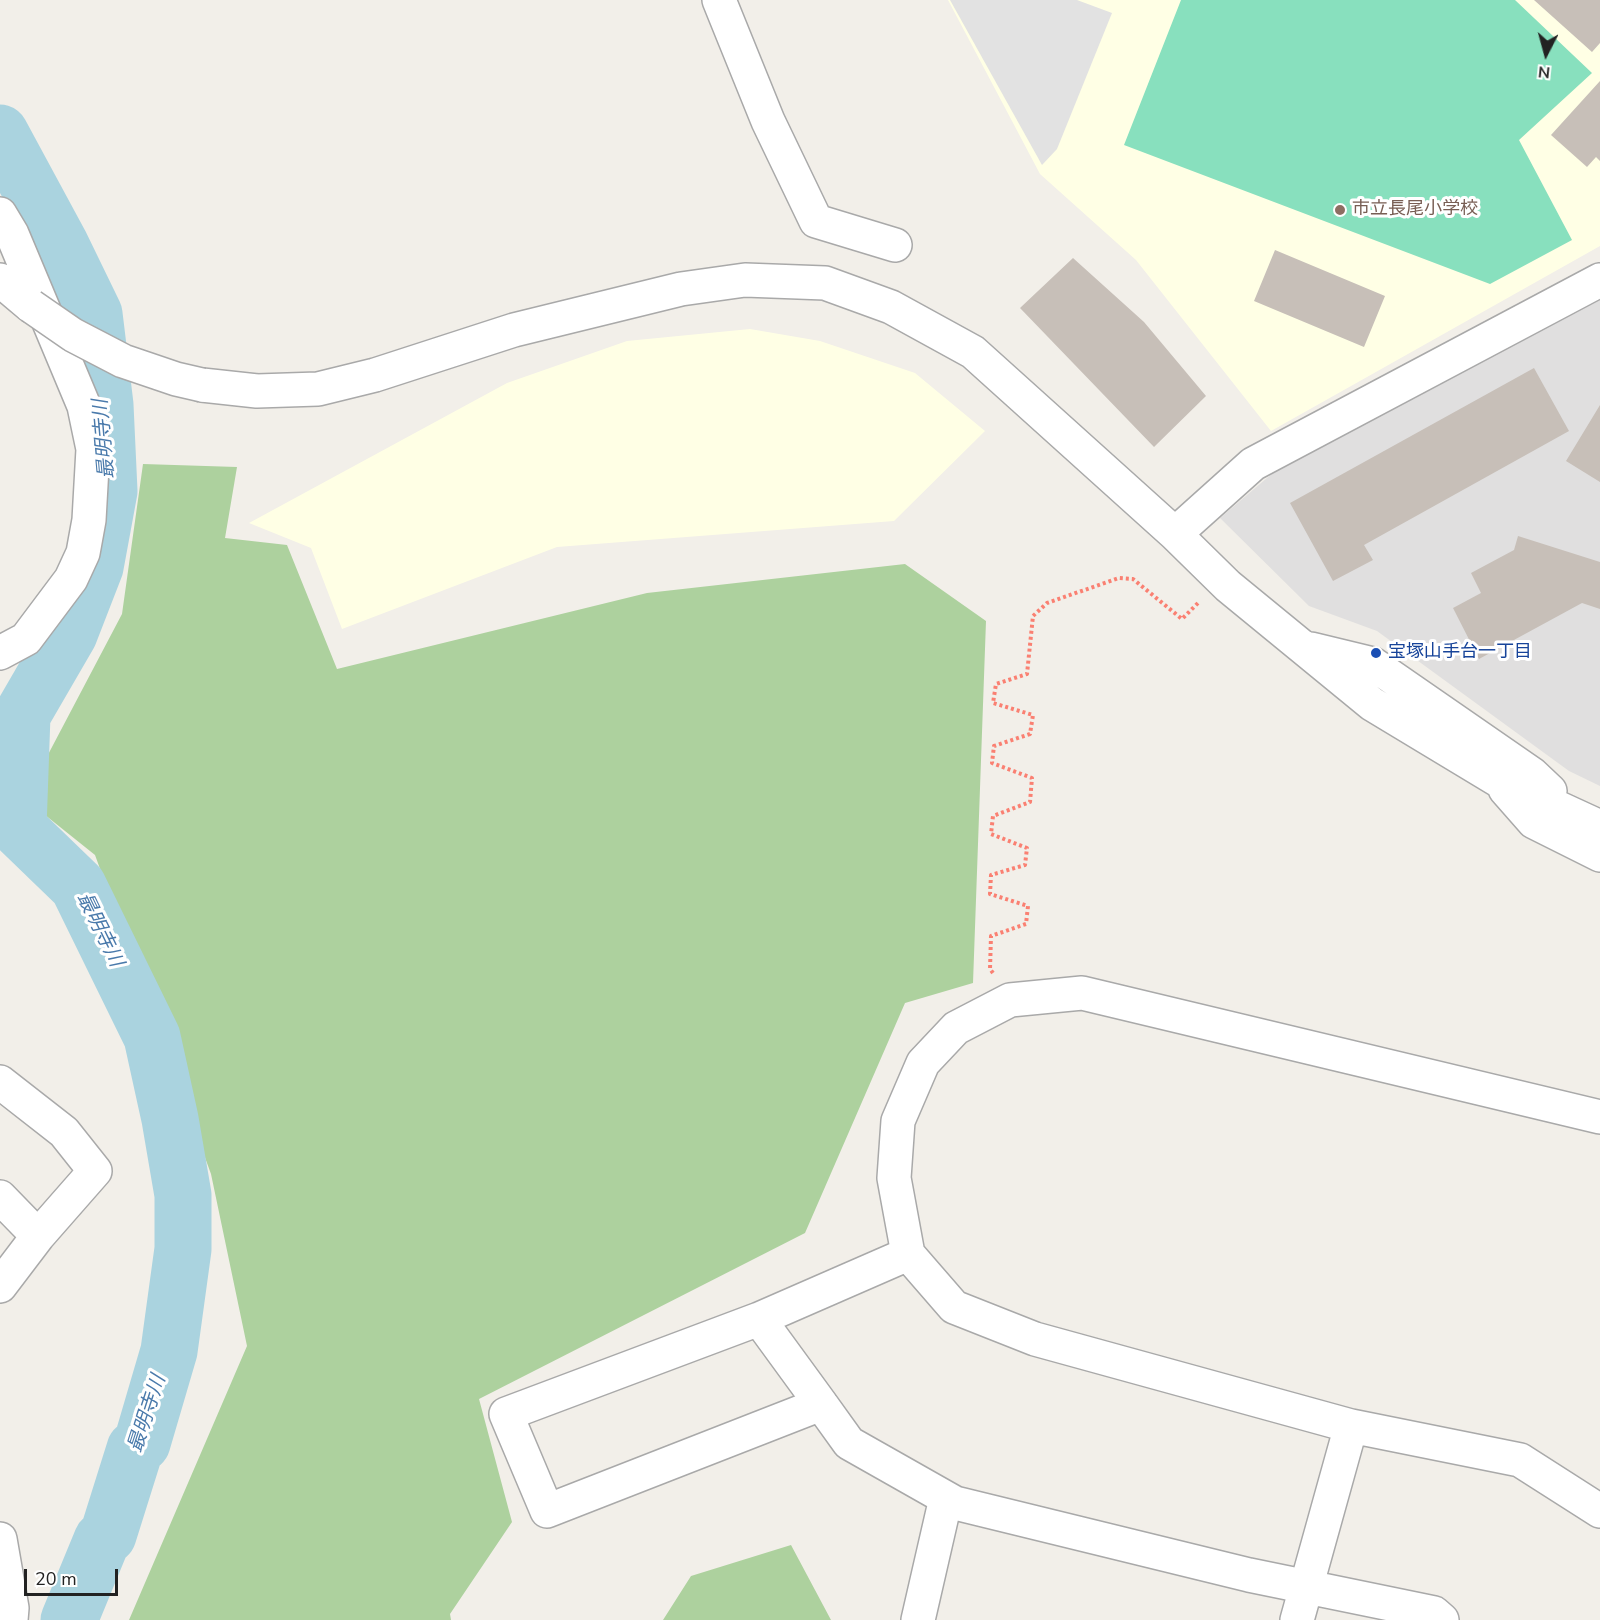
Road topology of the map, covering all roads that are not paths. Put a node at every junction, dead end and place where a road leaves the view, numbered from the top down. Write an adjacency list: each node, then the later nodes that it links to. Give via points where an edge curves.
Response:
1 (718, 0): 3 (street, via 768,121 816,221)
2 (0, 214): 8 (street, via 84,406 93,450 88,520 72,579 26,639)
3 (895, 245)
4 (1600, 280): 6 (street, via 1253,464)
5 (12, 299): 6 (street, bridge, via 123,361 176,380 257,391 318,389 375,375 514,330 681,289 745,280 825,283 891,307 973,352)
6 (1176, 534): 7 (street, via 1228,586)
7 (1301, 647): 9 (street, via 1372,704); 10 (street, via 1373,664 1532,774)
8 (0, 653)
9 (1498, 780): 10 (street); 11 (street, via 1534,822)
10 (1590, 823)
11 (1600, 855)
12 (0, 1082): 15 (street, via 64,1132 95,1171)
13 (1600, 1117): 16 (street, via 1082,993 1010,1000 956,1028 923,1063 898,1121 894,1178)
14 (0, 1197): 15 (street)
15 (38, 1236): 17 (street)
16 (908, 1254): 18 (street); 20 (street, via 954,1307 1035,1339)
17 (0, 1286)
18 (759, 1319): 19 (street); 19 (street, via 506,1414 547,1511)
19 (821, 1404): 21 (street, via 849,1443)
20 (1351, 1426): 22 (street, via 1520,1460); 24 (street)
21 (946, 1498): 24 (street); 26 (street)
22 (1600, 1511)
23 (0, 1539): 25 (street)
24 (1306, 1587): 27 (street); 28 (street, via 1434,1613)
25 (11, 1620)
26 (918, 1620)
27 (1298, 1620)
28 (1442, 1620)

